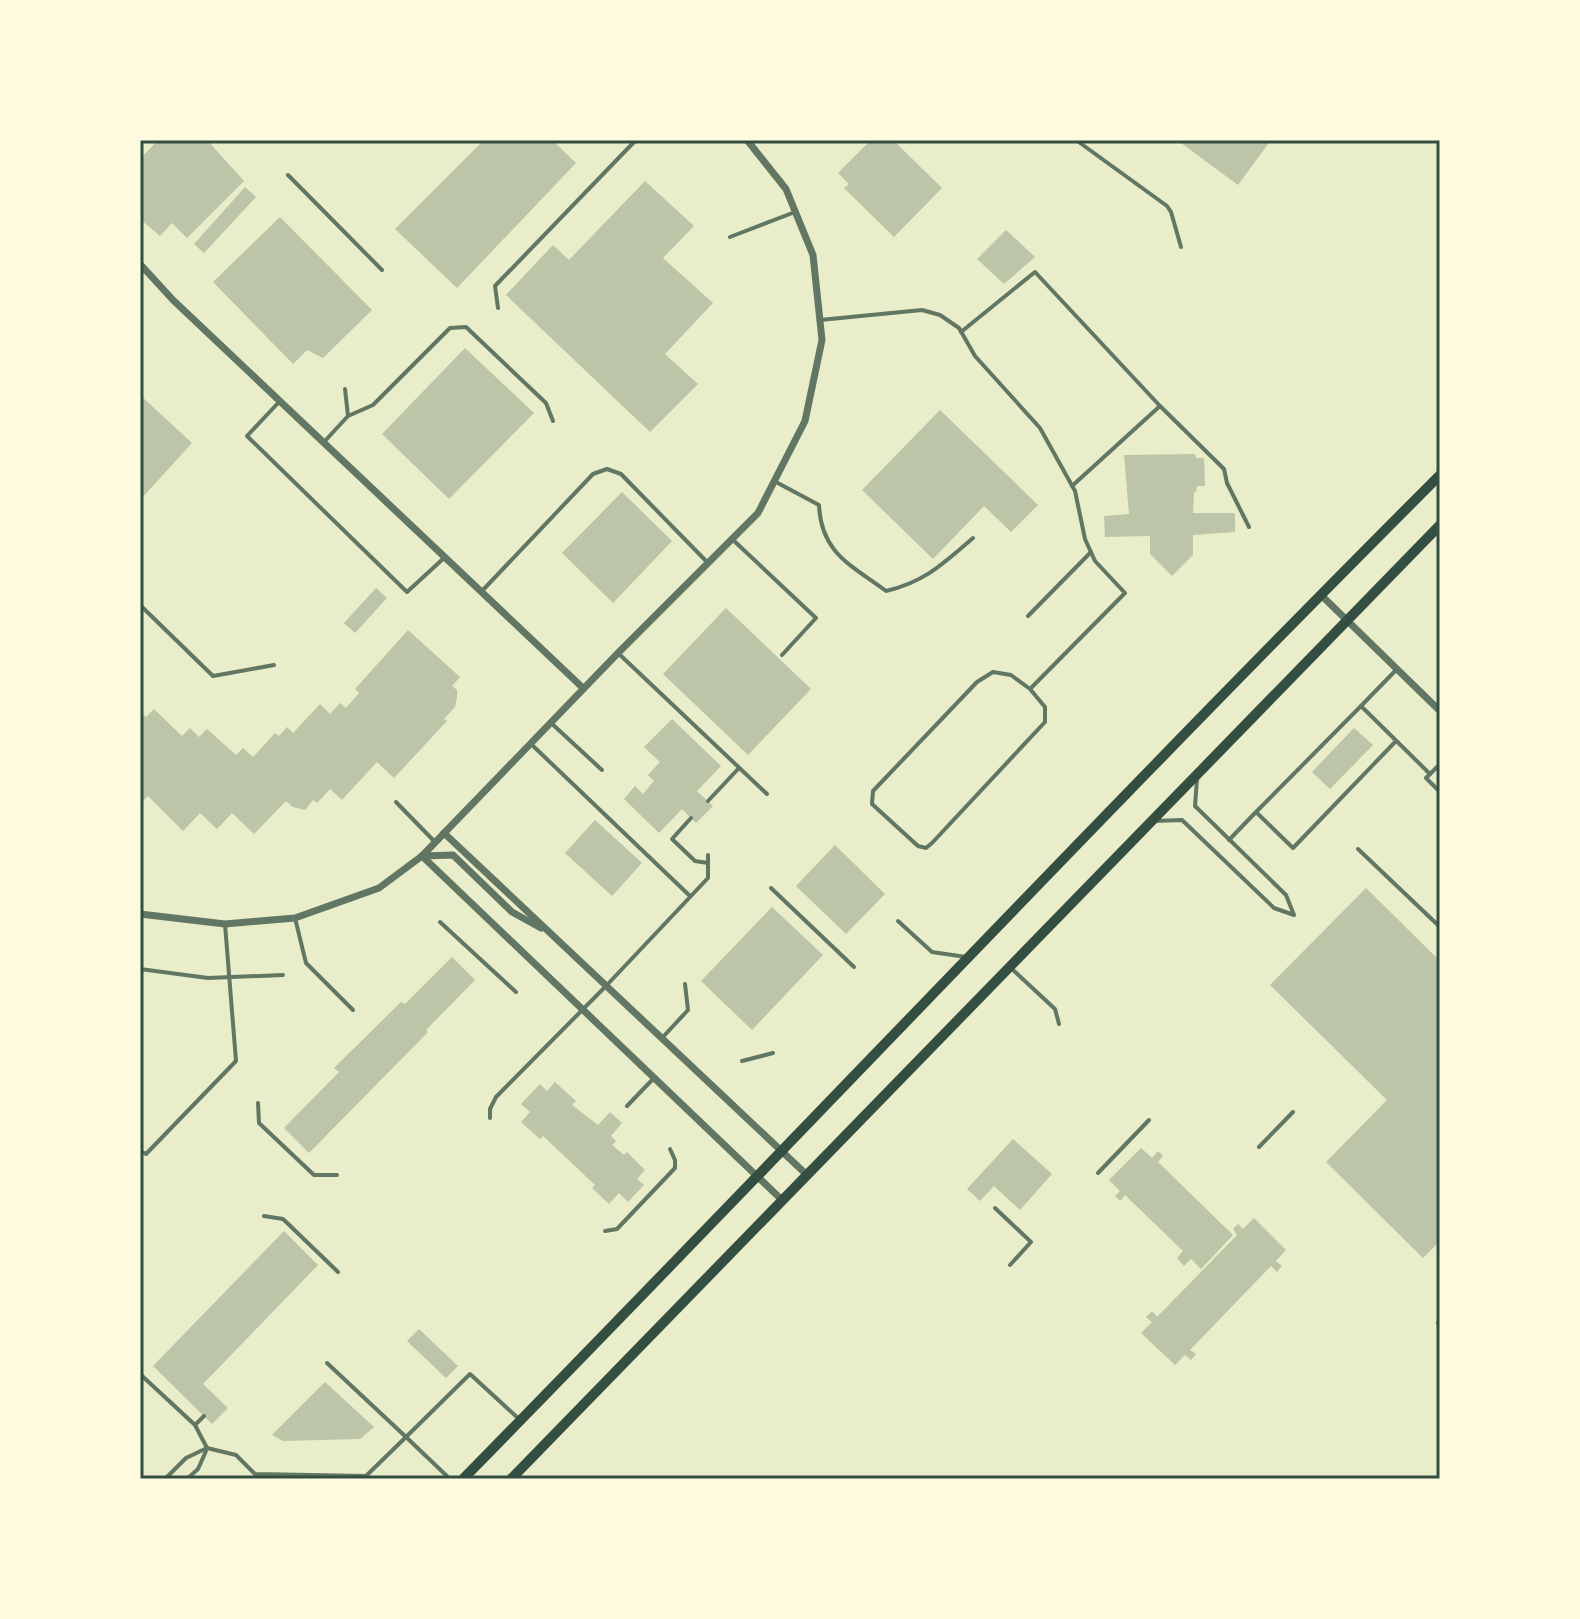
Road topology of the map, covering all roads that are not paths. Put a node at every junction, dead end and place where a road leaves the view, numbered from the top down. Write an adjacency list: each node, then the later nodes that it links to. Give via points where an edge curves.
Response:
1 (636, 140): 10 (lane, via 495,286)
2 (747, 140): 5 (street, via 786,189)
3 (1076, 140): 7 (lane, via 1167,206)
4 (288, 175): 9 (lane)
5 (795, 212): 6 (lane); 11 (street, via 813,255)
6 (730, 237)
7 (1181, 247)
8 (140, 264): 14 (street)
9 (382, 270)
10 (498, 308)
11 (820, 320): 12 (lane, via 922,310 940,315); 20 (street, via 822,340 805,421)
12 (961, 332): 15 (lane, via 1035,272); 21 (lane, via 975,356 1040,428)
13 (345, 389): 16 (lane)
14 (280, 400): 18 (street); 27 (lane, via 247,436 407,592)
15 (1160, 406): 21 (lane); 23 (lane, via 1224,469)
16 (348, 416): 17 (lane, via 373,405 458,326 466,327 546,403); 18 (lane)
17 (553, 421)
18 (324, 442): 27 (street)
19 (1440, 475): 30 (main road)
20 (774, 481): 24 (lane, via 819,505 820,526 833,551 886,591 928,576); 25 (street, via 758,513)
21 (1072, 486): 26 (lane)
22 (1440, 525): 33 (main road)
23 (1249, 527)
24 (973, 538)
25 (732, 539): 28 (street); 35 (lane, via 816,618)
26 (1091, 552): 32 (lane); 39 (lane, via 1125,593)
27 (446, 556): 29 (street)
28 (708, 563): 29 (lane, via 621,474 607,469 593,474); 34 (street)
29 (482, 591): 38 (street)
30 (1321, 595): 33 (street); 73 (main road)
31 (140, 605): 36 (lane, via 213,676)
32 (1028, 616)
33 (1348, 621): 37 (street); 49 (main road)
34 (618, 653): 38 (street); 46 (lane)
35 (782, 655)
36 (274, 665)
37 (1397, 669): 40 (lane); 41 (street)
38 (583, 688): 42 (street)
39 (1030, 689): 39 (lane, via 1011,675 993,672 977,682 873,791 872,804 926,848 1045,722 1045,707)
40 (1361, 706): 43 (lane); 54 (lane)
41 (1440, 711)
42 (550, 722): 44 (street); 47 (lane)
43 (1396, 741): 48 (lane); 54 (lane, via 1293,848)
44 (530, 743): 57 (street); 65 (lane)
45 (1440, 764): 48 (lane)
46 (739, 768): 51 (lane); 52 (lane)
47 (602, 770)
48 (1430, 774): 50 (lane, via 1426,778)
49 (1198, 775): 56 (main road); 58 (lane, via 1195,806)
50 (1440, 792)
51 (767, 794)
52 (708, 801)
53 (396, 802): 59 (lane)
54 (1256, 812): 58 (lane)
55 (691, 818): 63 (lane, via 672,839 695,861)
56 (1152, 822): 58 (lane, via 1182,820 1274,908 1294,915 1286,895); 75 (main road)
57 (444, 833): 59 (street); 72 (street)
58 (1229, 840)
59 (435, 842): 62 (street)
60 (1358, 849): 71 (lane)
61 (708, 855): 63 (lane)
62 (422, 856): 67 (street, via 379,888); 72 (street, via 453,855 512,912); 82 (street)
63 (708, 863): 65 (lane, via 708,878)
64 (771, 888): 74 (lane)
65 (690, 896): 80 (lane)
66 (140, 914): 70 (street)
67 (295, 918): 70 (street); 83 (lane, via 306,963)
68 (898, 921): 73 (lane, via 932,952)
69 (440, 922): 81 (lane)
70 (225, 924): 78 (lane)
71 (1440, 927)
72 (552, 934): 80 (street)
73 (968, 957): 97 (main road)
74 (854, 967)
75 (1010, 967): 84 (lane, via 1055,1009); 100 (main road)
76 (140, 969): 78 (lane)
77 (283, 975): 78 (lane)
78 (230, 977): 96 (lane, via 236,1061 146,1154)
79 (685, 984): 85 (lane, via 688,1010)
80 (606, 986): 82 (lane); 85 (street)
81 (516, 992)
82 (582, 1009): 88 (street); 92 (lane, via 496,1097)
83 (353, 1010)
84 (1059, 1024)
85 (662, 1038): 97 (street)
86 (773, 1053): 87 (lane)
87 (742, 1061)
88 (655, 1078): 90 (lane); 101 (street)
89 (258, 1103): 99 (lane, via 259,1123 314,1175)
90 (627, 1106)
91 (1293, 1112): 94 (lane)
92 (490, 1118)
93 (1149, 1120): 98 (lane)
94 (1259, 1147)
95 (670, 1149): 105 (lane, via 675,1168 617,1229)
96 (140, 1151)
97 (782, 1152): 100 (street); 101 (main road)
98 (1098, 1173)
99 (337, 1175)
100 (807, 1175): 102 (main road)
101 (759, 1177): 102 (street); 111 (main road)
102 (782, 1200): 119 (main road)
103 (995, 1208): 106 (lane, via 1031,1242)
104 (264, 1216): 107 (lane, via 283,1219)
105 (605, 1231)
106 (1010, 1265)
107 (338, 1272)
108 (327, 1363): 113 (lane)
109 (140, 1374): 112 (lane)
110 (204, 1416): 112 (lane)
111 (521, 1420): 113 (lane, via 470,1374); 118 (main road)
112 (195, 1425): 114 (lane)
113 (406, 1437): 114 (lane, via 366,1476 255,1474 236,1455); 117 (lane)
114 (207, 1448): 115 (lane, via 186,1458); 116 (lane)
115 (165, 1479)
116 (187, 1479)
117 (450, 1479)
118 (463, 1479)
119 (511, 1479)

